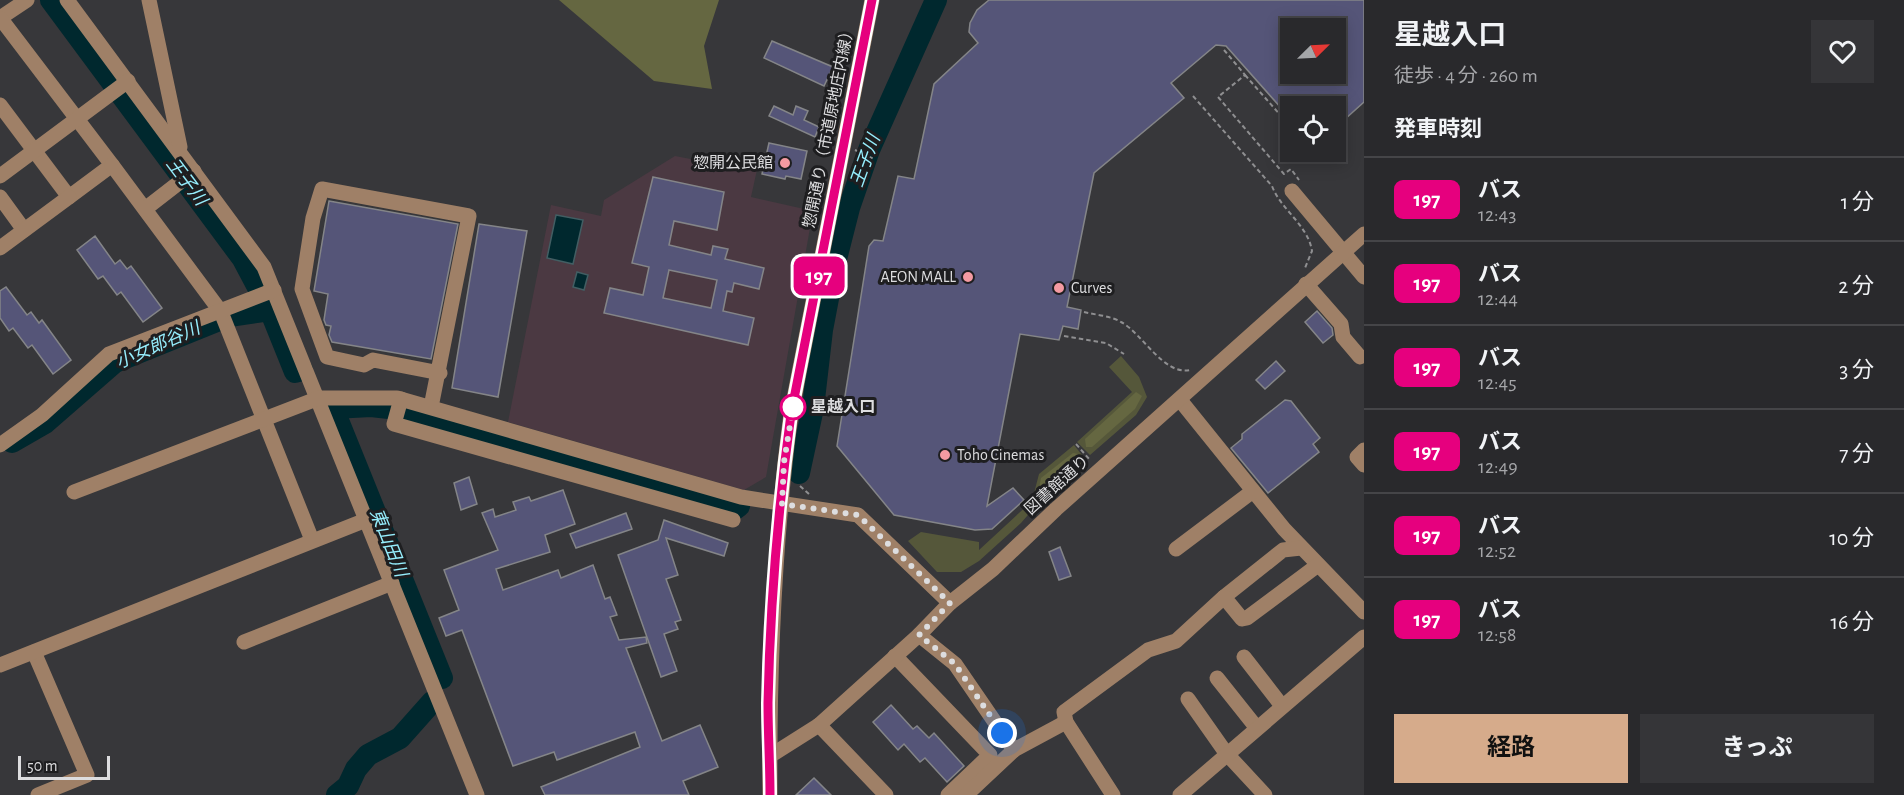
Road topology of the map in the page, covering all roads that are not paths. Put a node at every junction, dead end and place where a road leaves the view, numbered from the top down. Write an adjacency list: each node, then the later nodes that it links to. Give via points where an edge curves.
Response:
1 (27, 0): 5 (street)
2 (67, 0): 6 (street)
3 (149, 0): 7 (street)
4 (872, 0): 40 (street, 惣開通り（市道原地庄内線）, via 791,414)
5 (1, 18): 10 (street)
6 (127, 81): 8 (street); 10 (street)
7 (167, 87): 8 (street, via 161,94); 12 (street)
8 (141, 99): 12 (street)
9 (0, 105): 11 (street)
10 (78, 118): 11 (street); 13 (street)
11 (34, 150): 15 (street); 18 (street)
12 (181, 153): 14 (street)
13 (112, 165): 18 (street); 19 (street)
14 (192, 172): 19 (street); 26 (street, via 264,267)
15 (0, 176)
16 (1296, 187): 23 (street)
17 (0, 197): 20 (street)
18 (69, 197): 20 (street)
19 (145, 209): 27 (street)
20 (24, 230): 22 (street)
21 (1364, 234): 23 (street, 図書館通り)
22 (0, 248)
23 (1342, 251): 24 (street); 25 (street, 図書館通り)
24 (1364, 277)
25 (1304, 279): 28 (street, via 1341,324 1343,337); 32 (street, 図書館通り)
26 (267, 293): 27 (street); 30 (street)
27 (222, 317): 34 (street); 35 (street, via 110,354 42,415)
28 (1360, 357)
29 (440, 373): 29 (street, via 373,360 364,365 327,357 302,289 313,218 322,189 469,216); 33 (street)
30 (319, 398): 31 (street); 34 (street); 41 (street)
31 (401, 400): 33 (street); 42 (street, via 394,424)
32 (1180, 400): 38 (street); 49 (street, 図書館通り)
33 (431, 408): 40 (street, via 741,497)
34 (263, 419): 39 (street); 43 (street)
35 (0, 446)
36 (1364, 450): 37 (street, via 1357,457)
37 (1364, 465)
38 (1253, 491): 44 (street); 45 (street)
39 (74, 492)
40 (782, 504): 49 (street, via 858,515); 66 (street, 惣開通り（市道原地庄内線）, via 773,587)
41 (366, 520): 43 (street); 47 (street)
42 (733, 520)
43 (312, 540): 54 (street)
44 (1301, 548): 46 (street); 48 (street, via 1283,550)
45 (1176, 549)
46 (1318, 565): 48 (street, via 1247,618 1237,615); 50 (street)
47 (392, 584): 53 (street); 68 (street)
48 (1224, 597): 61 (street, via 1176,641 1148,650 1069,707 1064,712)
49 (950, 603): 51 (street, 図書館通り)
50 (1364, 612)
51 (919, 635): 55 (street, 図書館通り); 64 (street, via 955,664)
52 (1364, 637): 60 (street)
53 (244, 642)
54 (34, 652): 57 (street); 67 (street, via 87,775)
55 (895, 656): 62 (street, 図書館通り); 71 (street, via 990,755)
56 (1244, 657): 60 (street)
57 (0, 665)
58 (1217, 678): 63 (street)
59 (1188, 699): 65 (street)
60 (1282, 706): 63 (street)
61 (1066, 722): 64 (street); 73 (street)
62 (819, 725): 66 (street, 図書館通り); 70 (street)
63 (1256, 727): 65 (street)
64 (1014, 750): 72 (street)
65 (1226, 753): 74 (street); 75 (street)
66 (770, 756): 69 (street, 惣開通り（市道原地庄内線）)
67 (38, 795)
68 (477, 795)
69 (770, 795)
70 (886, 795)
71 (948, 795)
72 (966, 795)
73 (1113, 795)
74 (1180, 795)
75 (1265, 795)

